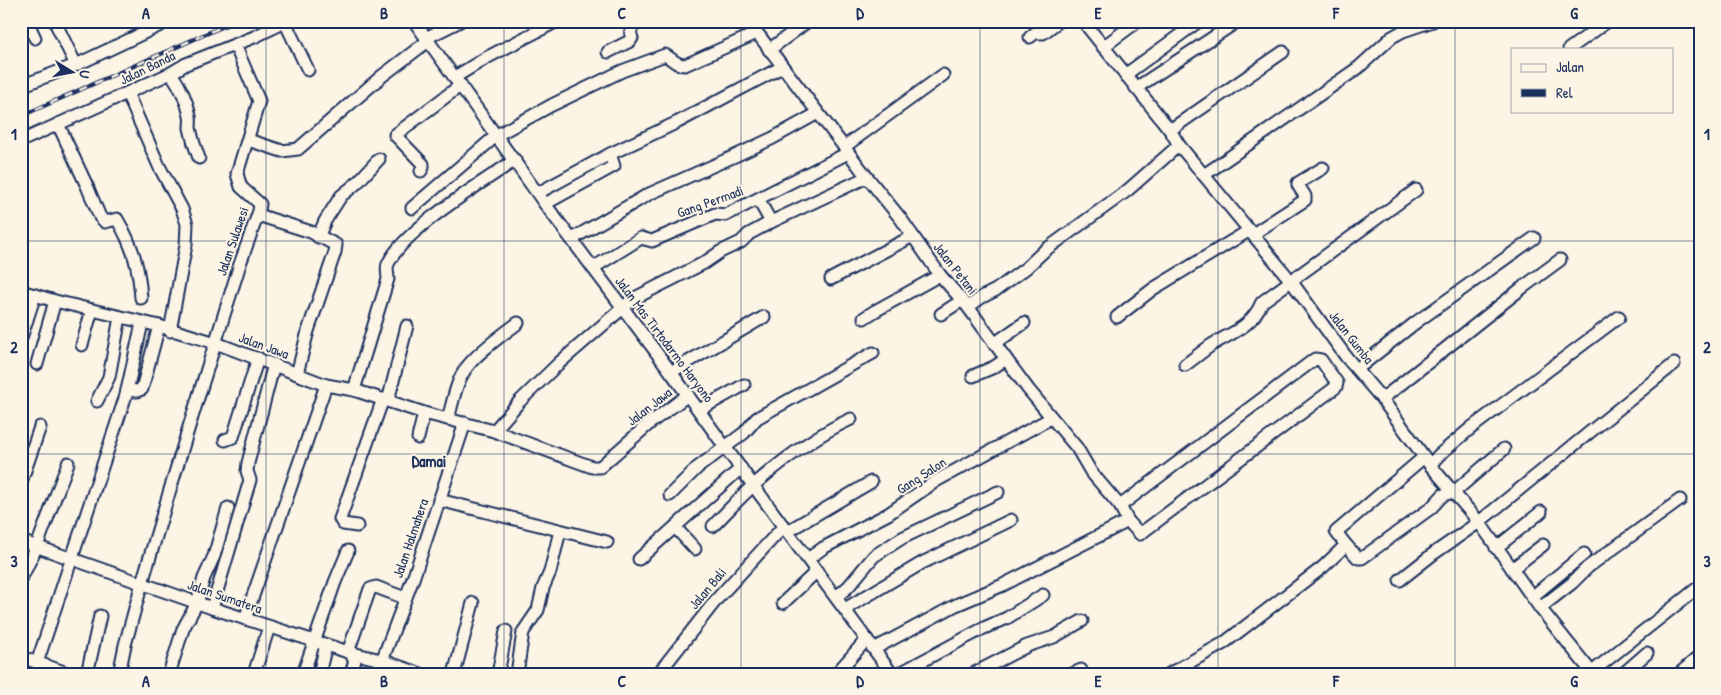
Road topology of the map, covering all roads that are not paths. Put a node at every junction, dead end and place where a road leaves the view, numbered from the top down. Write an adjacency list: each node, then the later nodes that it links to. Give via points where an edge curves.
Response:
1 (27, 21): 21 (street)
2 (62, 21): 29 (street, via 57,26)
3 (169, 21): 29 (street)
4 (414, 21): 22 (street, Jalan Mas Tirtodarmo Haryono)
5 (460, 21): 22 (street)
6 (557, 21): 35 (street, via 494,54)
7 (640, 21): 27 (street, via 630,29 630,41)
8 (748, 21): 19 (street, Jalan Petani)
9 (808, 21): 26 (street)
10 (1059, 21): 20 (street, via 1043,33)
11 (1084, 21): 24 (street, Jalan Gumba)
12 (1138, 21): 24 (street)
13 (1199, 21): 34 (street)
14 (1238, 21): 37 (street)
15 (1433, 21): 18 (street)
16 (1608, 21): 25 (street)
17 (286, 22): 23 (street, Jalan Banda); 31 (street)
18 (1411, 24): 53 (street, via 1358,68)
19 (757, 33): 26 (street, Jalan Petani); 42 (street, via 690,64 676,64 665,55 622,71)
20 (1030, 37)
21 (35, 38)
22 (427, 39): 35 (street, Jalan Mas Tirtodarmo Haryono); 44 (street, via 298,149 282,151)
23 (235, 44): 32 (street, Jalan Banda); 44 (street, Jalan Sulawesi, via 259,101)
24 (1103, 47): 34 (street, Jalan Gumba)
25 (1570, 48)
26 (769, 50): 30 (street, Jalan Petani)
27 (608, 52)
28 (1283, 52): 41 (street)
29 (76, 65): 36 (street)
30 (782, 67): 39 (street, Jalan Petani); 47 (street)
31 (308, 70)
32 (171, 73): 38 (street, Jalan Banda); 48 (street, via 181,86 188,107)
33 (943, 75): 46 (street, Gang Permadi)
34 (1125, 75): 37 (street, Jalan Gumba)
35 (458, 81): 42 (street, Jalan Mas Tirtodarmo Haryono); 52 (street, via 396,135 423,164)
36 (21, 86)
37 (1136, 88): 41 (street, Jalan Gumba)
38 (127, 93): 40 (street, Jalan Banda); 90 (street, via 187,224)
39 (818, 113): 46 (street, Jalan Petani); 66 (street, via 773,138 649,194)
40 (58, 124): 43 (street, Jalan Banda); 74 (street, via 100,217 105,222 117,219 128,237 136,261)
41 (1170, 130): 45 (street, Jalan Gumba)
42 (497, 136): 50 (street, Jalan Mas Tirtodarmo Haryono); 59 (street)
43 (21, 140)
44 (248, 140): 60 (street, Jalan Sulawesi, via 237,174 241,187 260,204)
45 (1179, 145): 53 (street, Jalan Gumba); 76 (street, via 1128,190 1044,251 1026,268 996,290)
46 (846, 150): 54 (street, Jalan Petani); 57 (street, Gang Permadi)
47 (610, 154): 56 (street); 58 (street, via 614,166)
48 (199, 158)
49 (379, 158): 64 (street, via 342,196)
50 (515, 160): 56 (street, Jalan Mas Tirtodarmo Haryono); 113 (street, via 458,199 397,251 387,266 388,279)
51 (1323, 168): 62 (street, via 1298,183 1305,200)
52 (422, 170)
53 (1204, 175): 62 (street, Jalan Gumba)
54 (867, 177): 61 (street); 63 (street, Jalan Petani)
55 (1416, 190): 71 (street)
56 (538, 193): 58 (street, Jalan Mas Tirtodarmo Haryono)
57 (758, 199): 61 (street); 68 (street, Gang Permadi, via 726,215 715,214 652,241 641,238)
58 (545, 204): 66 (street, Jalan Mas Tirtodarmo Haryono)
59 (412, 208)
60 (258, 215): 64 (street); 92 (street, Jalan Sulawesi)
61 (771, 222): 77 (street, via 704,263 633,298)
62 (1251, 232): 71 (street, Jalan Gumba); 80 (street, via 1153,289)
63 (913, 236): 69 (street, Jalan Petani); 70 (street)
64 (318, 237): 108 (street, via 336,245 336,249)
65 (1534, 238): 105 (street)
66 (572, 239): 68 (street, Jalan Mas Tirtodarmo Haryono)
67 (1560, 260): 115 (street)
68 (593, 268): 77 (street, Jalan Mas Tirtodarmo Haryono)
69 (940, 275): 76 (street, Jalan Petani); 84 (street)
70 (831, 278)
71 (1291, 280): 98 (street, Jalan Gumba); 104 (street, via 1262,302 1253,319)
72 (21, 290): 73 (street, Jalan Jawa)
73 (35, 295): 75 (street, Jalan Jawa); 91 (street)
74 (141, 298)
75 (55, 301): 78 (street, Jalan Jawa); 100 (street)
76 (964, 304): 79 (street); 93 (street, Jalan Petani)
77 (623, 307): 107 (street, Jalan Mas Tirtodarmo Haryono); 125 (street, via 558,364)
78 (92, 310): 82 (street, Jalan Jawa); 94 (street)
79 (941, 314)
80 (1118, 317)
81 (1619, 317): 130 (street)
82 (120, 318): 86 (street, Jalan Jawa); 96 (street)
83 (764, 318): 107 (street)
84 (864, 318)
85 (1024, 322): 93 (street)
86 (142, 323): 88 (street, Jalan Jawa); 101 (street)
87 (518, 323): 122 (street, via 467,367 458,384)
88 (159, 326): 90 (street, Jalan Jawa); 112 (street, via 142,389)
89 (407, 326): 116 (street)
90 (170, 331): 92 (street, Jalan Jawa)
91 (21, 338)
92 (216, 343): 97 (street, Jalan Jawa); 168 (street, Jalan Sulawesi)
93 (994, 344): 99 (street, Jalan Petani)
94 (82, 345)
95 (873, 353): 128 (street, via 756,418 744,433)
96 (113, 358): 101 (street); 117 (street, via 109,377)
97 (258, 358): 102 (street, Jalan Jawa); 127 (street, via 234,437)
98 (1347, 358): 105 (street, Jalan Gumba); 106 (street)
99 (1006, 359): 109 (street); 121 (street, Jalan Petani)
100 (37, 364)
101 (133, 364): 112 (street)
102 (274, 364): 108 (street, Jalan Jawa); 177 (street, via 248,463 250,480)
103 (1674, 364): 146 (street)
104 (1185, 365)
105 (1357, 369): 115 (street, Jalan Gumba)
106 (1328, 370): 141 (street, via 1321,360 1315,359); 145 (street, Jalan Petani, via 1337,383 1336,387 1140,534)
107 (671, 372): 114 (street, Jalan Mas Tirtodarmo Haryono)
108 (297, 374): 110 (street, Jalan Jawa)
109 (973, 376)
110 (326, 385): 113 (street, Jalan Jawa); 181 (street)
111 (744, 385): 118 (street)
112 (127, 390): 161 (street)
113 (354, 390): 116 (street, Jalan Jawa)
114 (688, 395): 118 (street, Jalan Mas Tirtodarmo Haryono); 125 (street, Jalan Jawa, via 600,467 592,468)
115 (1382, 399): 130 (street, Jalan Gumba)
116 (386, 400): 119 (street, Jalan Jawa); 147 (street, via 340,519 343,524)
117 (97, 401)
118 (699, 410): 128 (street, Jalan Mas Tirtodarmo Haryono)
119 (424, 413): 122 (street, Jalan Jawa); 126 (street)
120 (851, 418): 135 (street, via 802,446)
121 (1051, 418): 141 (street, Jalan Petani); 163 (street, Gang Salon, via 936,481 888,514)
122 (448, 419): 123 (street, Jalan Jawa)
123 (465, 423): 125 (street, Jalan Jawa); 139 (street, Jalan Halmahera)
124 (40, 427): 133 (street)
125 (494, 431)
126 (418, 438)
127 (225, 440)
128 (725, 447): 132 (street, Jalan Mas Tirtodarmo Haryono); 138 (street, via 697,468)
129 (1504, 449): 137 (street)
130 (1427, 461): 137 (street, Jalan Gumba); 156 (street, via 1336,532)
131 (68, 462): 155 (street)
132 (742, 468): 135 (street, Jalan Mas Tirtodarmo Haryono); 149 (street)
133 (21, 482)
134 (871, 482): 150 (street, Jalan Bali)
135 (754, 485): 148 (street); 150 (street, Jalan Mas Tirtodarmo Haryono)
136 (998, 492): 171 (street, via 902,538 874,556)
137 (1454, 492): 146 (street, Jalan Gumba); 156 (street, via 1443,495 1431,508 1362,558)
138 (670, 495)
139 (439, 500): 151 (street); 173 (street, Jalan Halmahera)
140 (1680, 500): 178 (street, via 1588,567)
141 (1120, 506): 145 (street, Jalan Petani)
142 (228, 508): 174 (street)
143 (1541, 512): 158 (street)
144 (1011, 520): 179 (street, via 922,563)
145 (1128, 521): 188 (street, via 1003,585 956,604)
146 (1479, 522): 158 (street, Jalan Gumba); 167 (street)
147 (357, 526)
148 (714, 526)
149 (675, 528): 157 (street); 162 (street)
150 (786, 528): 163 (street, Jalan Mas Tirtodarmo Haryono); 209 (street, Jalan Bali, via 716,600)
151 (560, 531): 153 (street); 208 (street, via 538,610 524,632)
152 (21, 542): 155 (street, Jalan Sumatera)
153 (607, 542)
154 (1543, 545): 164 (street)
155 (36, 546): 161 (street, Jalan Sumatera); 166 (street)
156 (1346, 546): 214 (street, via 1224,643)
157 (695, 548)
158 (1496, 548): 164 (street, Jalan Gumba)
159 (348, 551): 186 (street)
160 (1584, 554): 172 (street)
161 (70, 559): 168 (street, Jalan Sumatera); 194 (street)
162 (639, 559)
163 (808, 559): 165 (street, Jalan Mas Tirtodarmo Haryono)
164 (1512, 569): 172 (street, Jalan Gumba)
165 (817, 571): 171 (street, Jalan Mas Tirtodarmo Haryono); 176 (street)
166 (21, 579)
167 (1400, 580)
168 (142, 583): 174 (street, Jalan Sumatera); 199 (street, Jalan Sulawesi)
169 (1700, 586): 196 (street)
170 (1043, 595): 212 (street, via 1007,618)
171 (836, 597): 179 (street, Jalan Mas Tirtodarmo Haryono)
172 (1532, 597): 178 (street, Jalan Gumba)
173 (405, 598): 189 (street, via 376,587 370,589); 193 (street, Jalan Halmahera)
174 (197, 603): 177 (street, Jalan Sumatera); 200 (street, via 183,629)
175 (473, 603): 206 (street)
176 (783, 603)
177 (212, 608): 181 (street, Jalan Sumatera)
178 (1540, 608): 196 (street, Jalan Gumba)
179 (845, 609): 185 (street, Jalan Mas Tirtodarmo Haryono)
180 (100, 616): 198 (street)
181 (245, 619): 183 (street, Jalan Sumatera)
182 (1082, 621): 213 (street)
183 (269, 627): 186 (street, Jalan Sumatera); 201 (street)
184 (506, 631): 207 (street)
185 (867, 639): 188 (street, Jalan Mas Tirtodarmo Haryono); 210 (street)
186 (314, 641): 187 (street, Jalan Sumatera); 202 (street)
187 (326, 645): 189 (street, Jalan Sumatera); 203 (street)
188 (874, 649): 211 (street, Jalan Mas Tirtodarmo Haryono)
189 (351, 653): 193 (street, Jalan Sumatera); 204 (street, via 355,660)
190 (1647, 654): 215 (street)
191 (1700, 656): 216 (street)
192 (21, 657): 194 (street)
193 (381, 660): 195 (street, Jalan Sumatera); 205 (street, Jalan Halmahera)
194 (37, 663): 197 (street)
195 (414, 672)
196 (1593, 673)
197 (70, 674)
198 (87, 674)
199 (119, 674)
200 (170, 674)
201 (254, 674)
202 (303, 674)
203 (319, 674)
204 (351, 674)
205 (377, 674)
206 (454, 674)
207 (498, 674)
208 (517, 674)
209 (658, 674)
210 (836, 674)
211 (892, 674)
212 (898, 674)
213 (973, 674)
214 (1169, 674)
215 (1622, 674)
216 (1679, 674)

